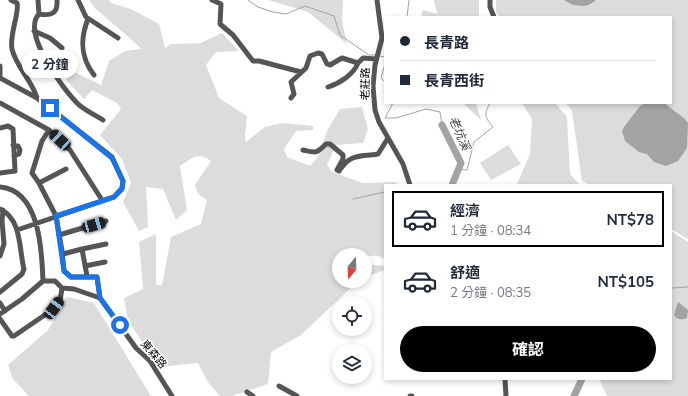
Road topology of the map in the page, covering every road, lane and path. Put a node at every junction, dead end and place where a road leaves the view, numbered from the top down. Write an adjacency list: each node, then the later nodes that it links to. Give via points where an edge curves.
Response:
1 (11, 0): 22 (street, via 17,3 18,8 12,29 12,50)
2 (38, 0): 8 (street)
3 (57, 0): 8 (street, via 58,7 54,13 49,16)
4 (78, 0): 10 (street)
5 (212, 0): 17 (street, via 221,4 220,24 233,35 253,61)
6 (377, 0): 14 (street, 老莊路, via 382,38)
7 (490, 0): 9 (street)
8 (39, 14): 11 (street)
9 (494, 16)
10 (88, 19): 12 (street); 19 (street, via 81,42 89,68)
11 (34, 32): 13 (street, via 50,38); 25 (street, via 46,62 67,91 81,106)
12 (118, 38)
13 (62, 48)
14 (377, 56): 15 (street, via 363,58); 28 (street, 老莊路, via 373,86 374,104 379,122)
15 (358, 63): 17 (street, via 342,58 330,65 322,54 318,53 308,58 306,68); 21 (street, via 342,81)
16 (0, 66): 18 (street)
17 (301, 72): 23 (street, via 291,82 294,94)
18 (0, 75)
19 (94, 75)
20 (0, 78): 22 (street)
21 (328, 87)
22 (37, 98): 35 (street, via 112,158 123,181 122,188 114,197)
23 (291, 98)
24 (0, 103): 27 (street)
25 (103, 120)
26 (0, 128): 31 (street, via 8,126 13,129 15,172)
27 (49, 130): 32 (street, via 42,141 32,173); 35 (street, via 78,160)
28 (388, 138): 29 (street, via 378,154 349,159 339,171 343,155 330,144 314,153); 33 (street, 老莊路, via 403,164)
29 (303, 150)
30 (66, 169): 32 (street)
31 (0, 173)
32 (39, 182): 37 (street)
33 (410, 184)
34 (0, 187): 39 (street, via 10,189 19,195 32,212)
35 (102, 200): 37 (street)
36 (1, 210): 40 (street, via 11,218); 45 (street, via 4,244)
37 (56, 216): 39 (street); 41 (street)
38 (106, 221): 41 (street)
39 (36, 223): 40 (street); 49 (street, via 42,256)
40 (17, 230): 51 (street, via 24,269 22,274)
41 (59, 235): 44 (street)
42 (106, 244): 43 (street)
43 (82, 249): 44 (street); 47 (street)
44 (63, 254): 48 (street, via 64,271 71,277)
45 (0, 256)
46 (105, 262): 47 (street)
47 (85, 266): 48 (street)
48 (88, 276): 52 (street, via 97,277)
49 (43, 281): 50 (street, via 55,281); 54 (street)
50 (62, 288): 52 (street, via 74,289); 55 (street, via 60,301 54,308 14,336)
51 (0, 292)
52 (100, 298): 59 (street, 東森路, via 136,348 150,361)
53 (0, 303): 54 (street)
54 (2, 312)
55 (0, 319)
56 (505, 380): 62 (street)
57 (279, 386): 61 (street)
58 (247, 392): 60 (street)
59 (172, 396)
60 (253, 396)
61 (297, 396)
62 (506, 396)

